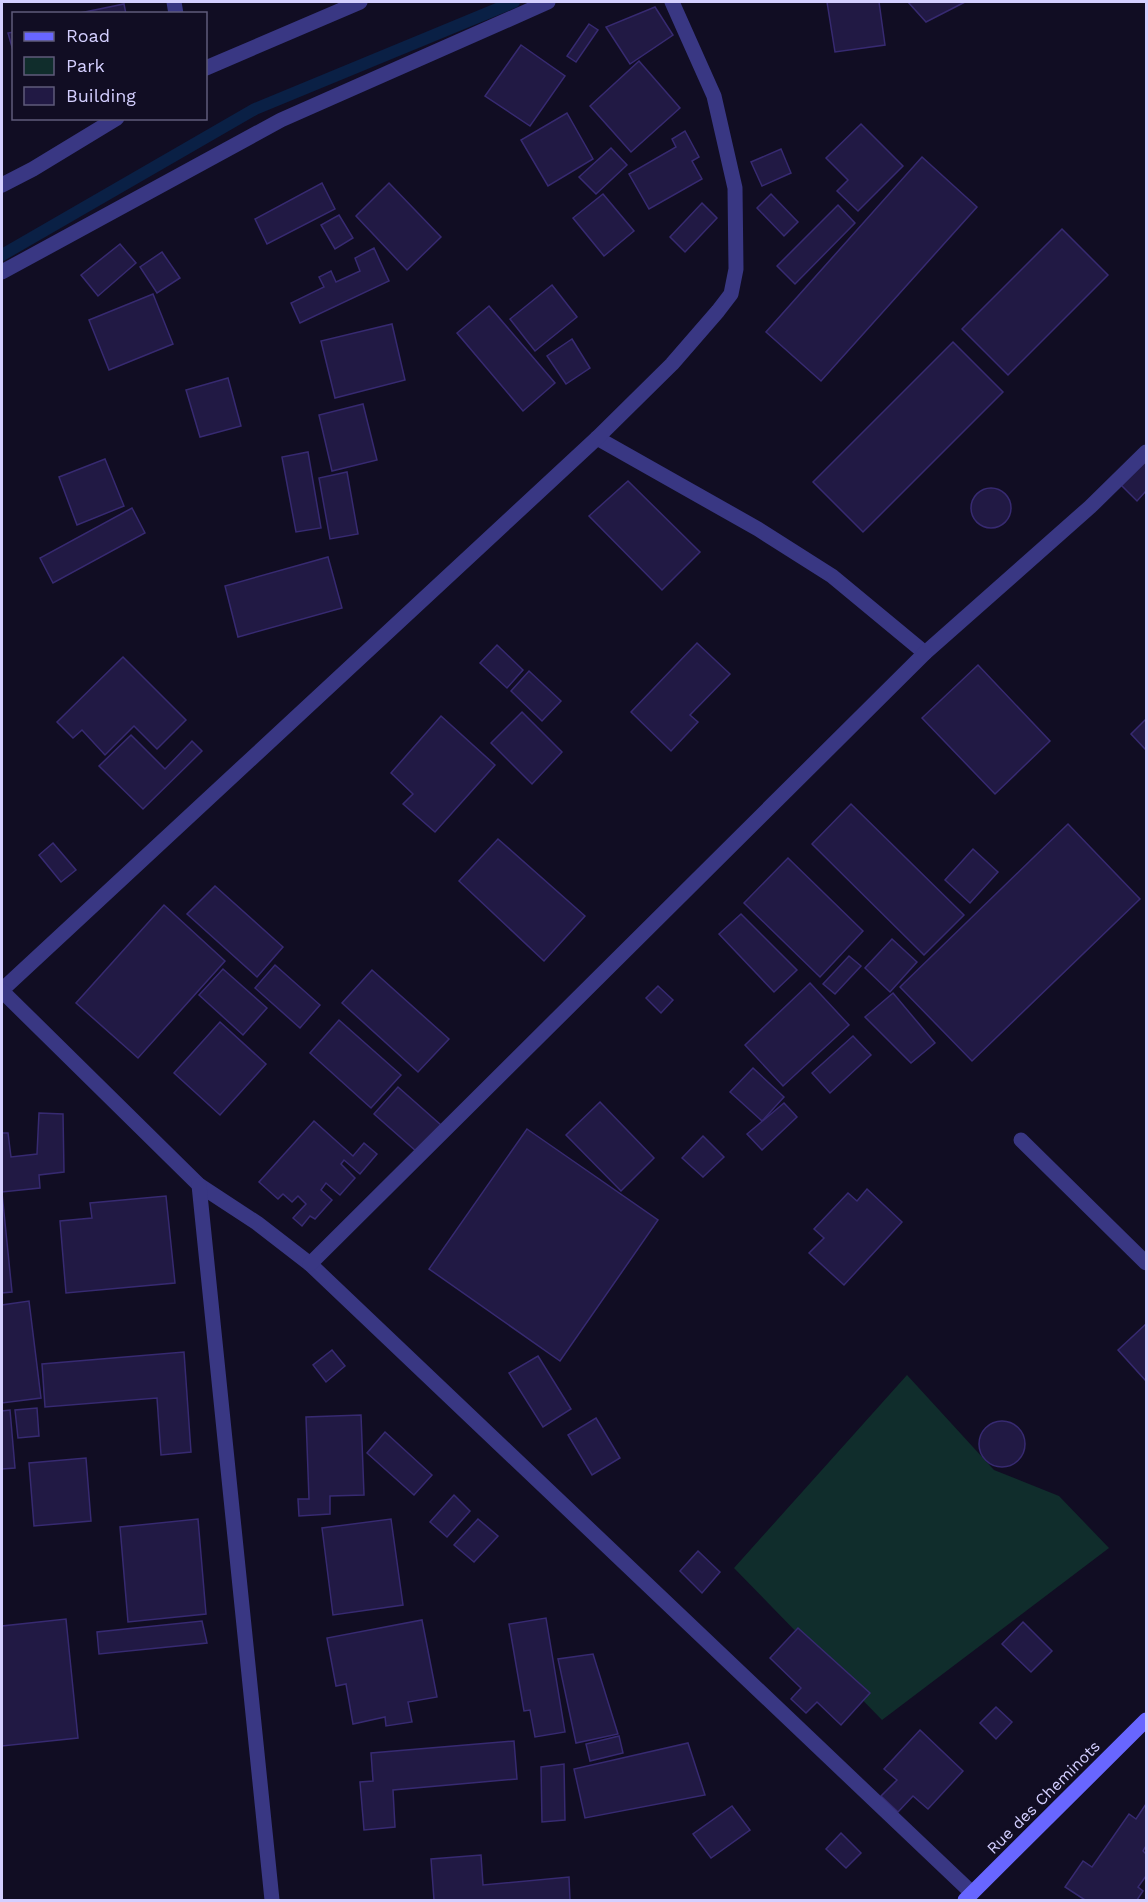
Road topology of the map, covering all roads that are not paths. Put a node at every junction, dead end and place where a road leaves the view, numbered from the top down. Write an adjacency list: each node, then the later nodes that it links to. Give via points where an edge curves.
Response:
1 (360, 2): 4 (street)
2 (548, 2): 7 (street, via 281,120)
3 (672, 2): 8 (street, via 714,96 735,188 736,269 731,294 718,311 672,364)
4 (207, 68)
5 (114, 120): 6 (street)
6 (2, 185)
7 (2, 272)
8 (597, 438): 10 (street, via 758,529 831,576); 11 (street)
9 (1146, 452): 10 (street, via 1090,507)
10 (925, 653): 15 (street)
11 (2, 991): 13 (street)
12 (1021, 1140): 14 (street)
13 (199, 1185): 15 (street); 18 (street)
14 (1146, 1263)
15 (310, 1264): 17 (street)
16 (1146, 1720): 17 (street, Rue des Cheminots)
17 (969, 1897)
18 (272, 1900)

